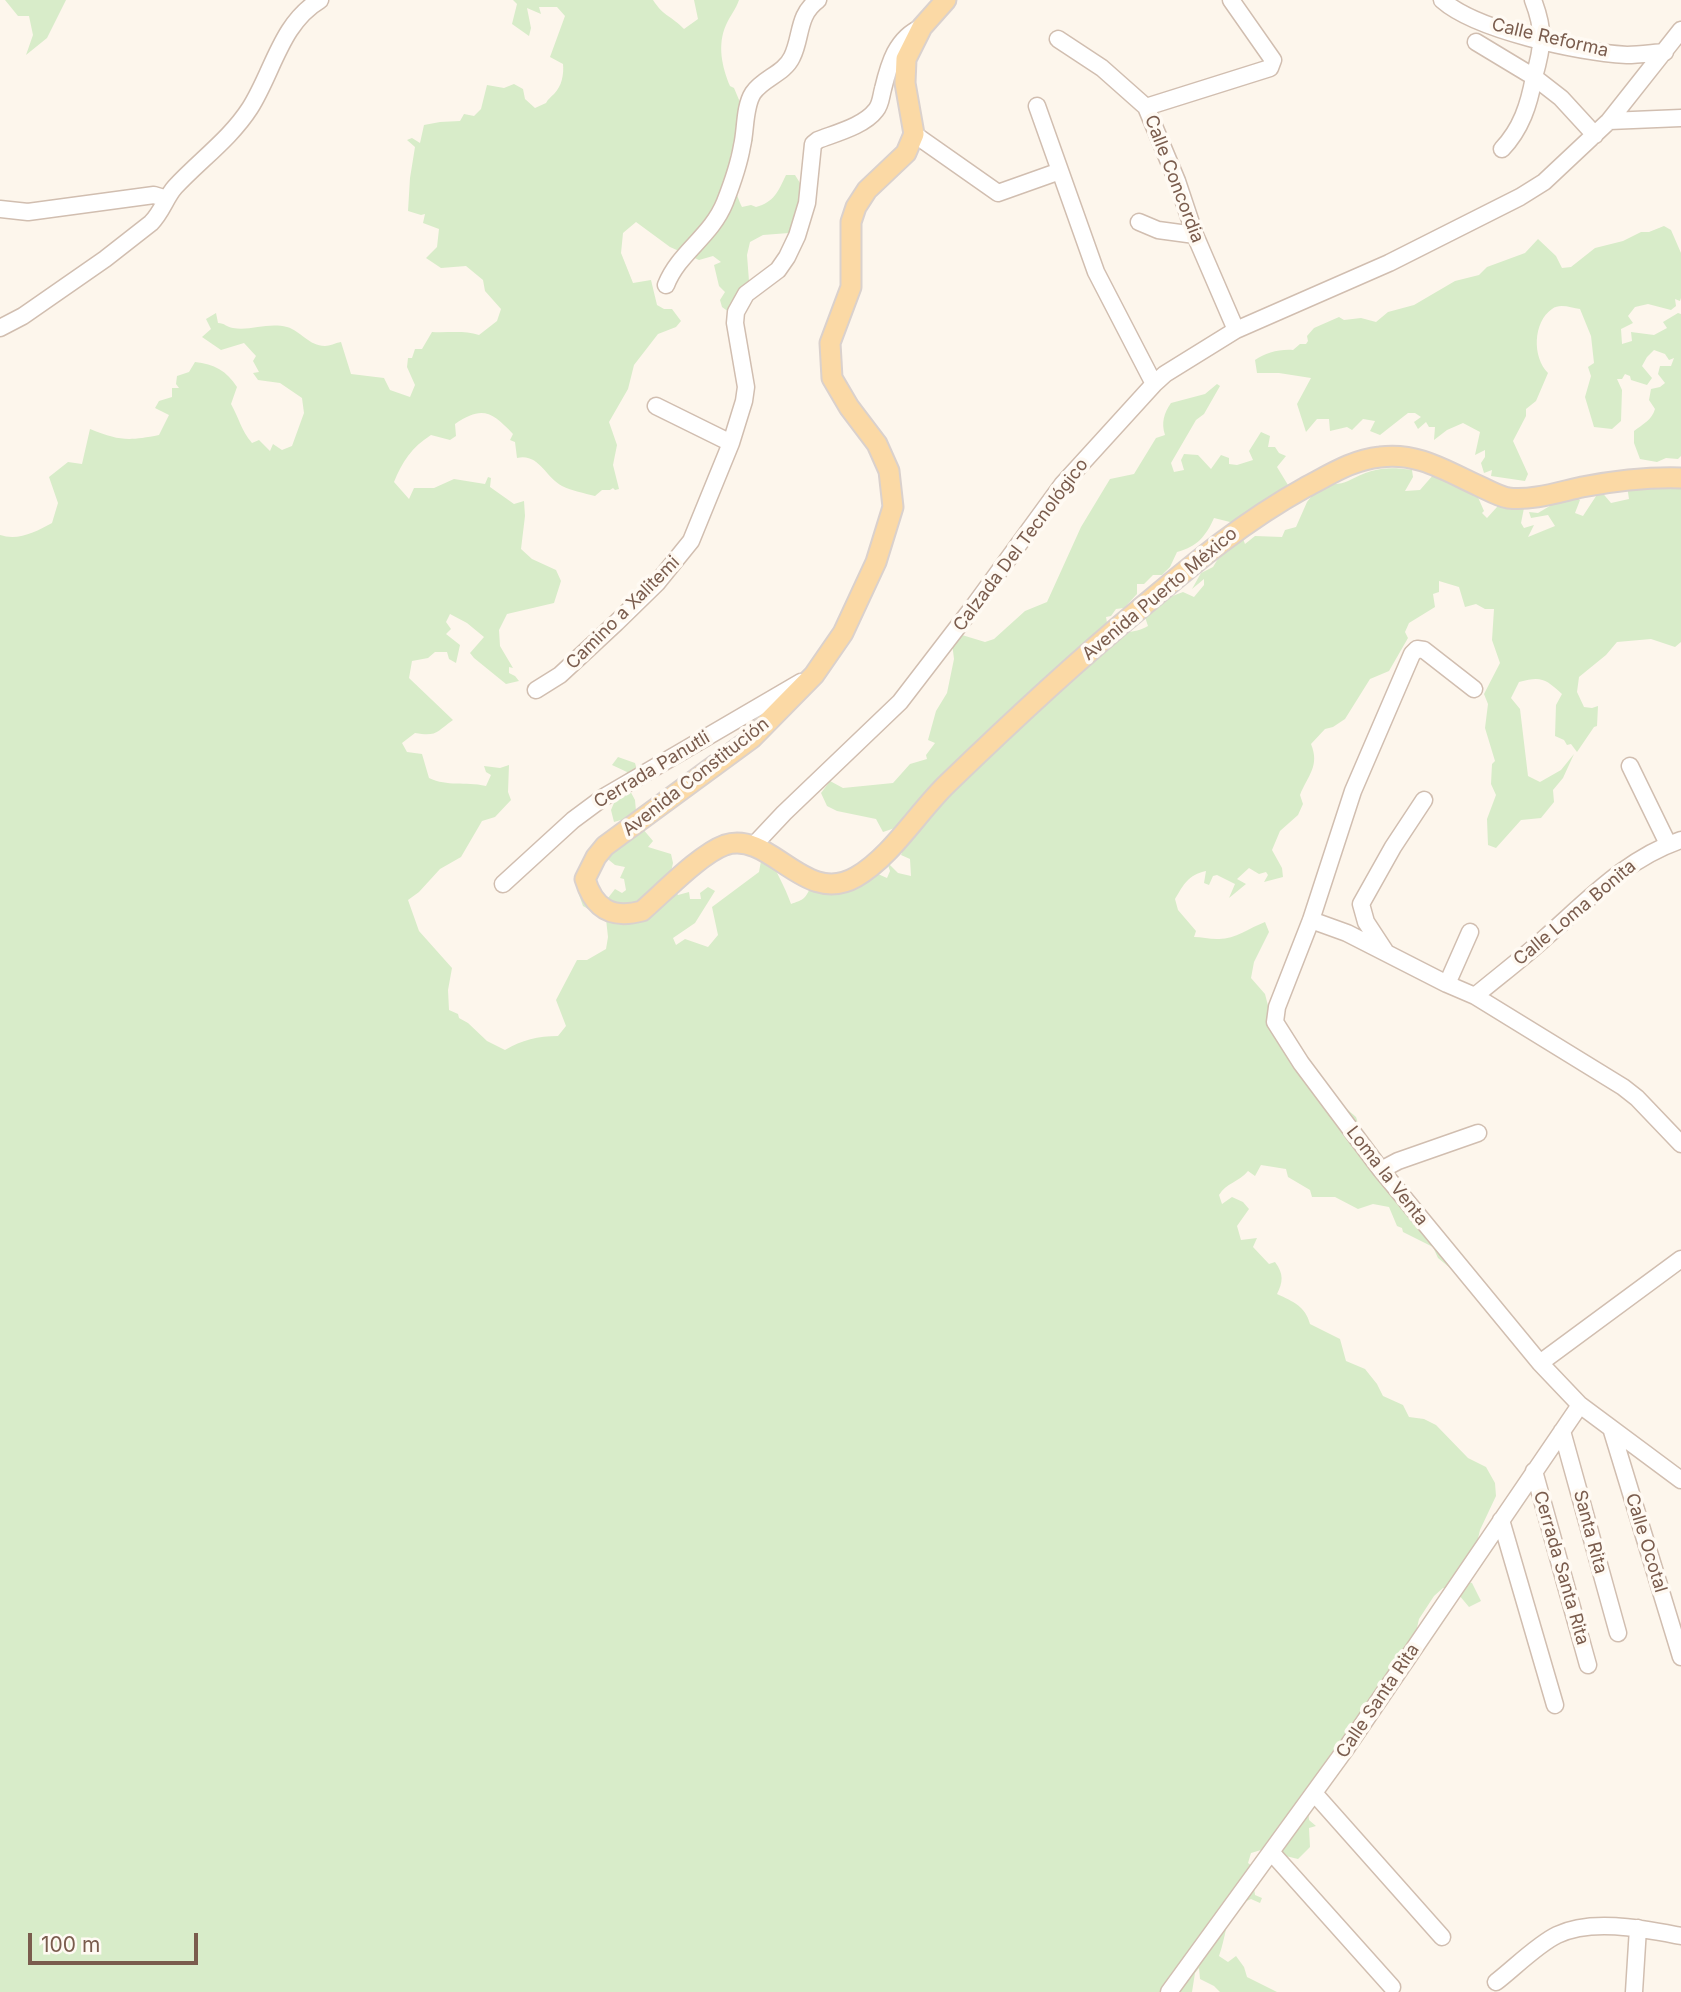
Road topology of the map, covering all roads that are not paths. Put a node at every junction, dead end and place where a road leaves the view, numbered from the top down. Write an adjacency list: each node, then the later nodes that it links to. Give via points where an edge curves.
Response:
1 (817, 0): 26 (street, via 802,17 788,64 750,98 742,148 717,219 679,261)
2 (946, 0): 7 (main road)
3 (1231, 0): 15 (street, Calle Concordia, via 1273,60 1270,68)
4 (1441, 0): 10 (street, Calle Reforma, via 1477,20)
5 (1533, 0): 10 (street)
6 (307, 3): 22 (street, via 250,108)
7 (922, 27): 18 (main road, via 904,72); 31 (street, Camino a Xalitemi, via 899,45 877,110 813,144 807,203 797,236 778,270 739,303 735,323 746,387)
8 (1681, 30): 12 (street, Calzada Del Tecnológico)
9 (1058, 39): 15 (street, via 1102,68)
10 (1544, 40): 12 (street, Calle Reforma, via 1619,54); 13 (street)
11 (1476, 42): 13 (street)
12 (1665, 52): 17 (street, Calzada Del Tecnológico)
13 (1534, 77): 19 (street); 20 (street, via 1520,124)
14 (1037, 106): 21 (street)
15 (1146, 107): 25 (street, Calle Concordia)
16 (1681, 118): 17 (street)
17 (1609, 121): 19 (street, Calzada Del Tecnológico)
18 (914, 134): 21 (street, via 998,193); 33 (main road, Avenida Constitución, via 905,153 856,207 851,222 851,287 828,352 837,388 886,460 894,507 876,562 843,633)
19 (1595, 135): 28 (street, Calzada Del Tecnológico, via 1553,175 1520,197 1389,263)
20 (1502, 149)
21 (1060, 171): 29 (street, via 1096,272)
22 (167, 200): 23 (street, via 154,194 28,212); 27 (street, via 140,233)
23 (0, 209)
24 (1139, 222): 25 (street)
25 (1195, 235): 28 (street, Calle Concordia)
26 (666, 285)
27 (0, 328)
28 (1236, 330): 29 (street, Calzada Del Tecnológico)
29 (1154, 384): 39 (street, Calzada Del Tecnológico, via 1062,485 905,697)
30 (656, 406): 31 (street)
31 (731, 443): 35 (street, Camino a Xalitemi, via 685,549 616,623 560,675)
32 (1681, 478): 39 (main road, Avenida Puerto México, via 1514,498 1402,455 1352,462 1272,506 1195,561 945,786 859,876 834,885 822,883)
33 (814, 674): 39 (main road, Avenida Constitución, via 752,738 606,846 585,879 593,900 609,911 630,915 642,911 716,849 734,843); 40 (street, Cerrada Panutli, via 604,797)
34 (1474, 689): 41 (street, via 1424,650 1412,654 1353,791)
35 (536, 690)
36 (1630, 766): 38 (street)
37 (1424, 800): 43 (street, via 1361,904 1366,922)
38 (1675, 842): 45 (street, Calle Loma Bonita, via 1623,869)
39 (753, 846)
40 (503, 884)
41 (1311, 920): 43 (street); 48 (street, Loma la Venta, via 1275,1022)
42 (1470, 932): 44 (street)
43 (1387, 953): 44 (street)
44 (1447, 984): 45 (street)
45 (1475, 996): 47 (street, via 1623,1087)
46 (1478, 1132): 48 (street)
47 (1681, 1144)
48 (1381, 1170): 50 (street, Loma la Venta)
49 (1681, 1259): 50 (street)
50 (1540, 1363): 51 (street, Loma la Venta)
51 (1580, 1405): 52 (street, Loma la Venta); 53 (street, Calle Santa Rita)
52 (1611, 1428): 55 (street, Loma la Venta); 58 (street, Calle Ocotal)
53 (1562, 1432): 54 (street, Calle Santa Rita); 57 (street, Santa Rita)
54 (1534, 1471): 56 (street, Calle Santa Rita); 59 (street, Cerrada Santa Rita)
55 (1681, 1480)
56 (1501, 1520): 60 (street); 61 (street, Calle Santa Rita)
57 (1618, 1633)
58 (1681, 1657)
59 (1588, 1665)
60 (1555, 1705)
61 (1314, 1793): 62 (street, Calle Santa Rita); 65 (street)
62 (1272, 1853): 67 (street); 68 (street, Calle Santa Rita)
63 (1638, 1928): 64 (street); 66 (street, via 1581,1927 1553,1936); 69 (street)
64 (1681, 1936)
65 (1442, 1937)
66 (1496, 1982)
67 (1392, 1987)
68 (1169, 1992)
69 (1634, 1992)

